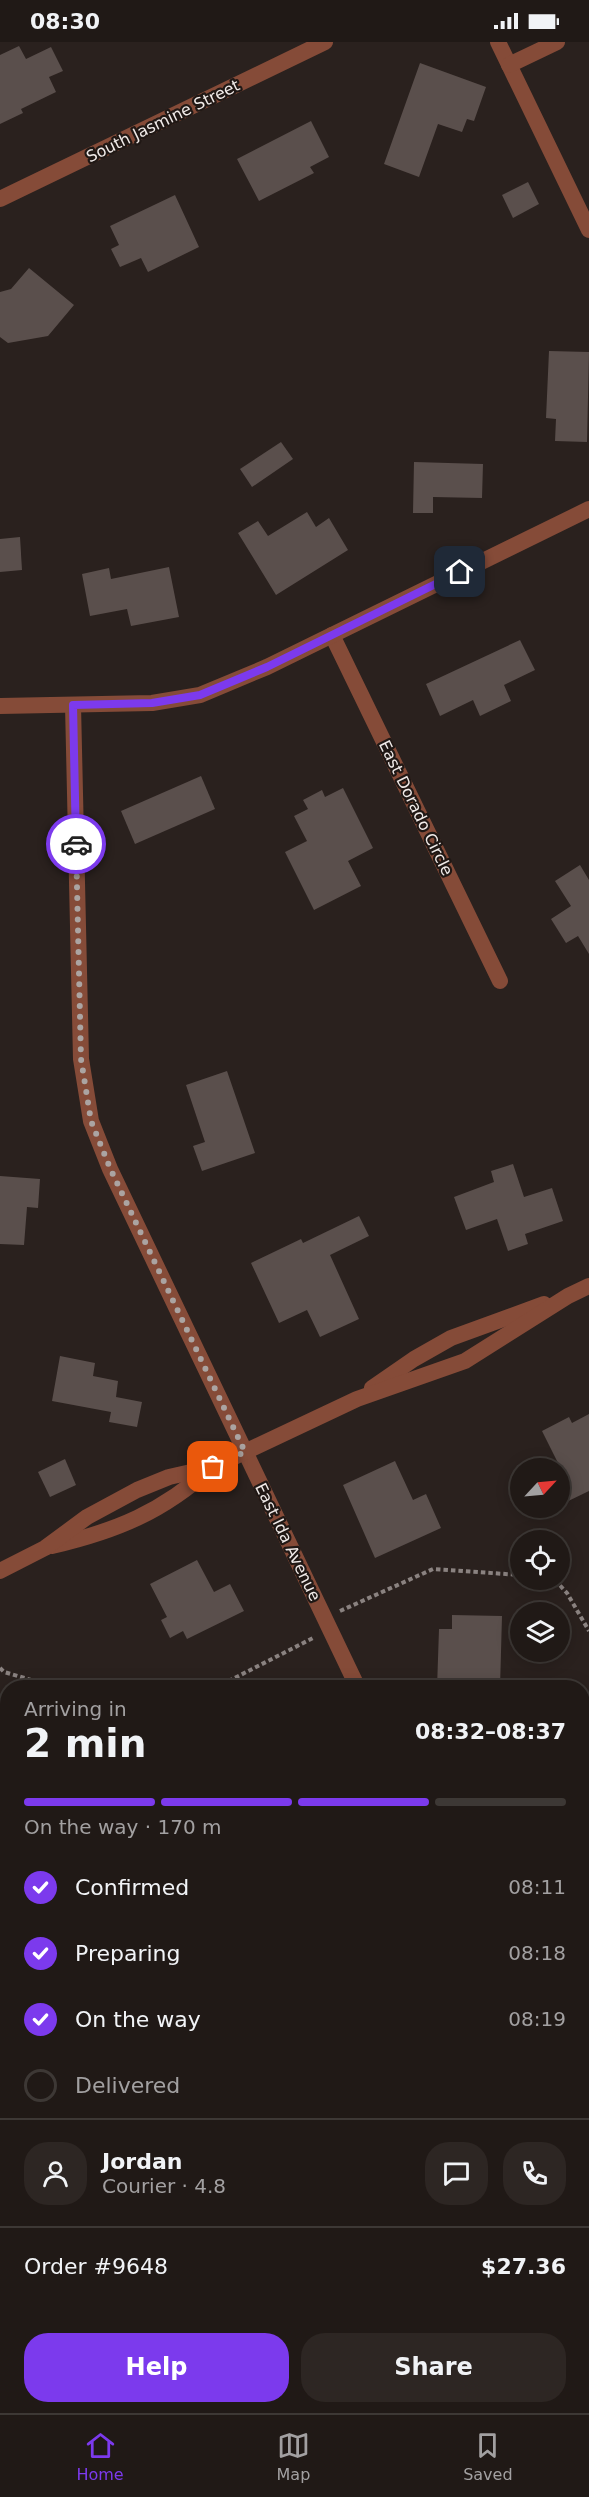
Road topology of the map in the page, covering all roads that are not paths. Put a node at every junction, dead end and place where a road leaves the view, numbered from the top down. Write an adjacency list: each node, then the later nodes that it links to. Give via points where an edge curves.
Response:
1 (326, 42): 5 (street, South Jasmine Street)
2 (498, 42): 4 (street)
3 (557, 42): 4 (street)
4 (509, 65): 6 (street)
5 (0, 199)
6 (589, 230)
7 (589, 509): 8 (street)
8 (332, 635): 9 (street, via 200,695 152,703); 11 (street, East Dorado Circle)
9 (73, 705): 10 (street); 15 (street, East Ida Avenue, via 81,1059 87,1103 110,1168)
10 (0, 706)
11 (500, 981)
12 (589, 1286): 13 (street)
13 (568, 1296): 14 (street, via 465,1361); 14 (street, via 450,1338)
14 (357, 1399): 15 (street)
15 (245, 1452): 16 (street); 19 (street, East Ida Avenue)
16 (213, 1467): 17 (street, via 169,1477 137,1490 87,1517); 17 (street, via 178,1497 146,1514 97,1534)
17 (45, 1548): 18 (street)
18 (0, 1570)
19 (354, 1680)

